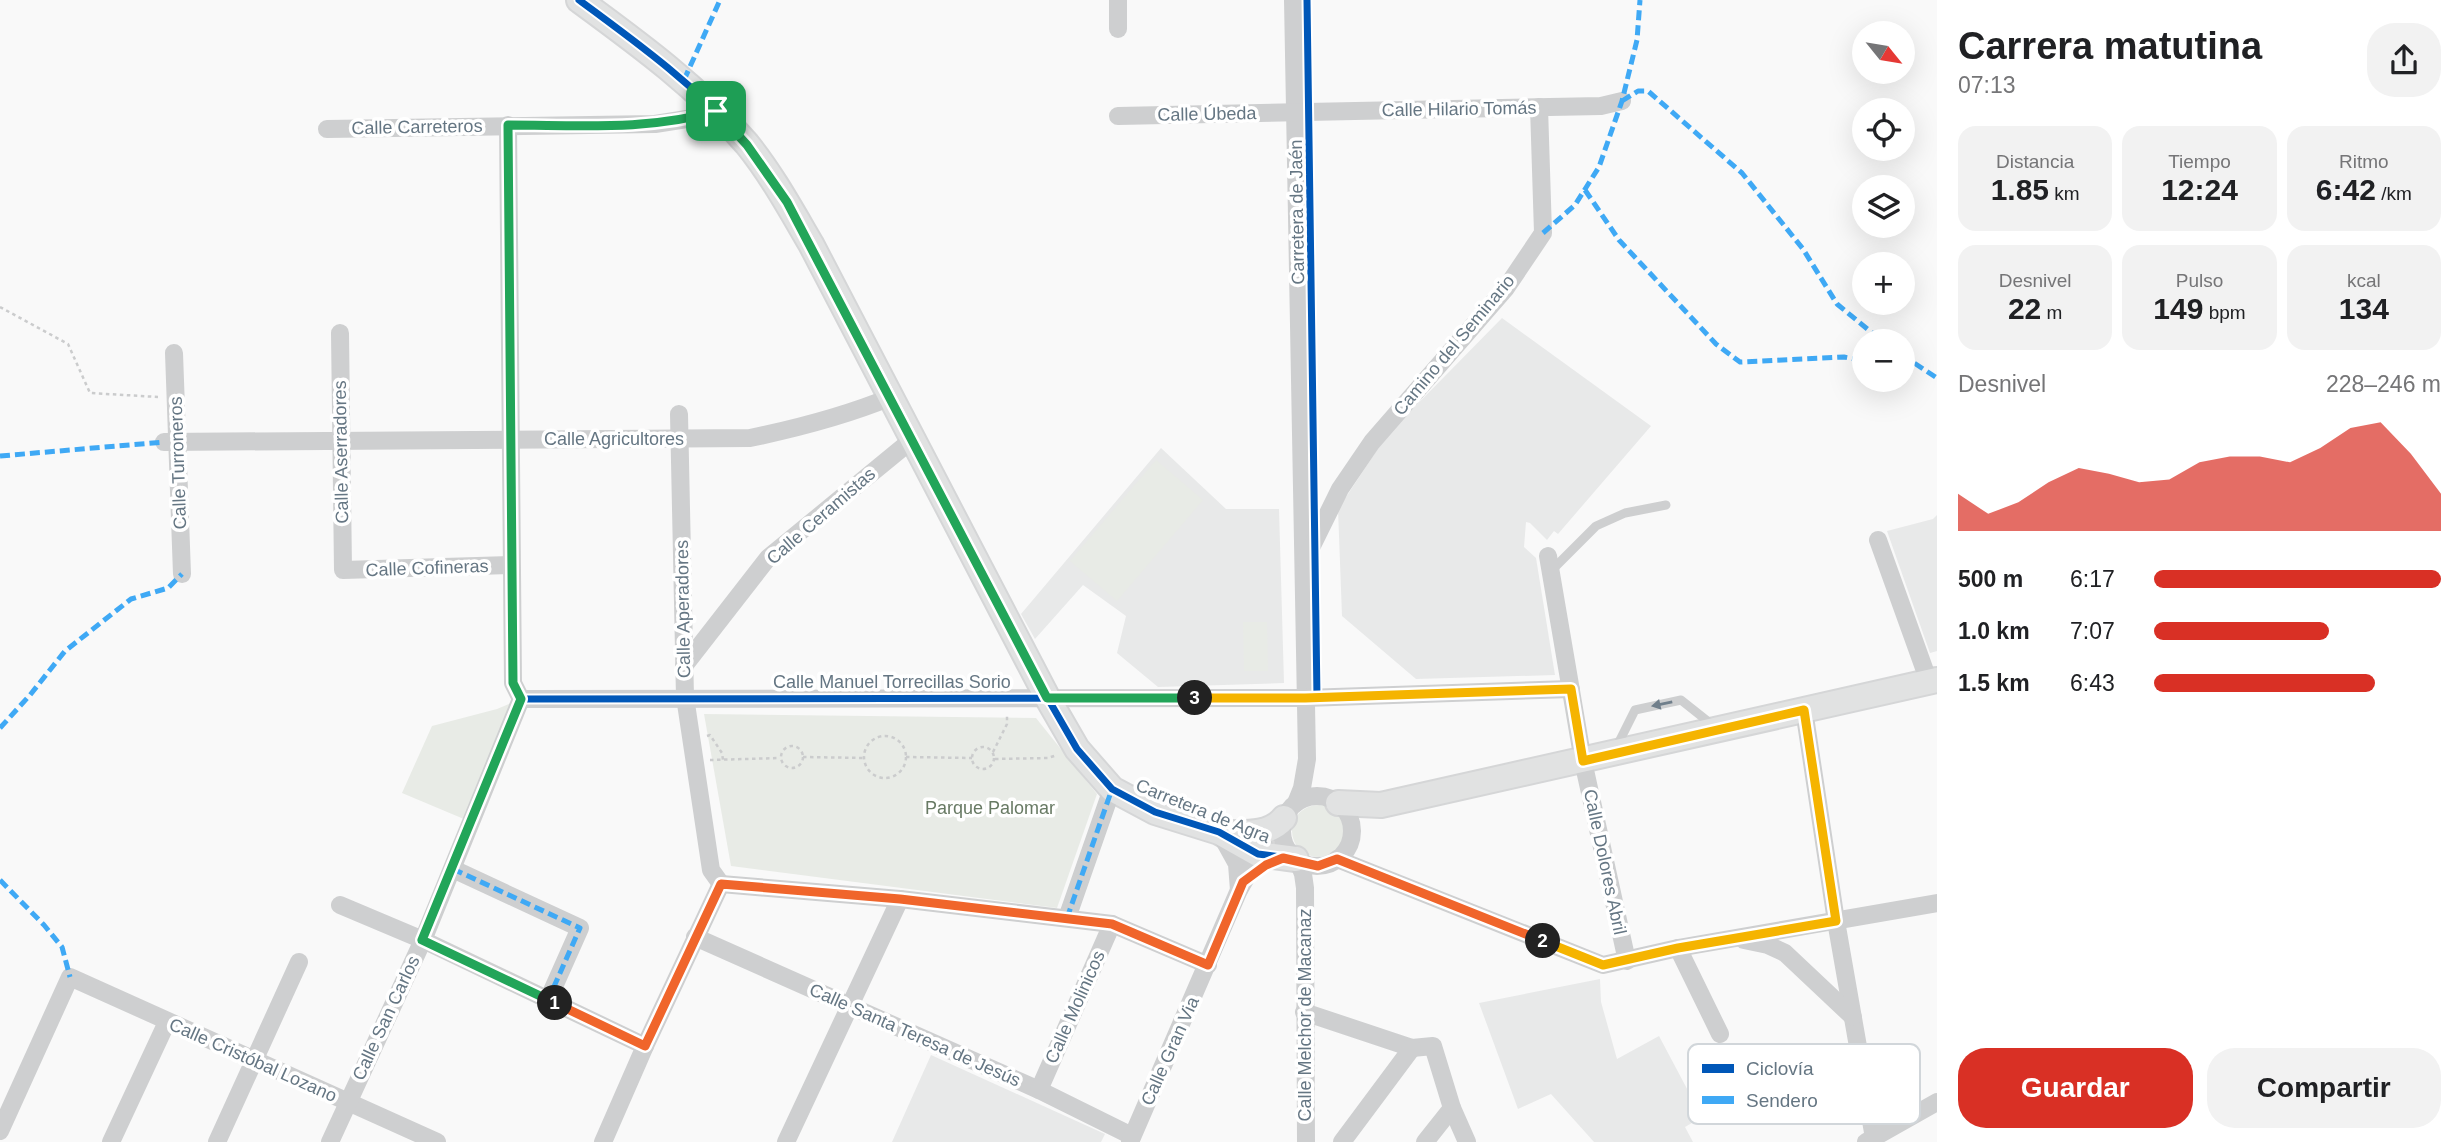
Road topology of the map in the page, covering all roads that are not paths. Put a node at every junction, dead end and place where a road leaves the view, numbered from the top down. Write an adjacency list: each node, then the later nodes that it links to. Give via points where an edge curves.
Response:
1 (579, 0): 7 (street, Carretera de Agra, via 684,80)
2 (1118, 0): 4 (street)
3 (1293, 0): 8 (street, Carretera de Jaén)
4 (1118, 29)
5 (1622, 101): 6 (street, Calle Hilario Tomás)
6 (1539, 107): 8 (street, Calle Hilario Tomás); 25 (street, Camino del Seminario, via 1543,233 1506,288 1372,442 1339,489)
7 (716, 111): 10 (street, Calle Carreteros, via 655,124); 14 (street, Carretera de Agra, via 747,145 787,202)
8 (1295, 113): 9 (street, Calle Úbeda); 25 (street, Carretera de Jaén)
9 (1118, 116)
10 (508, 125): 11 (street, Calle Carreteros); 16 (street)
11 (327, 129)
12 (340, 333): 20 (street, Calle Aserradores)
13 (174, 353): 19 (street, Calle Turroneros)
14 (891, 397): 17 (street, Calle Agricultores, via 808,426 750,438); 18 (street, Carretera de Agra)
15 (679, 414): 17 (street, Calle Aperadores)
16 (510, 439): 17 (street, Calle Agricultores); 20 (street, Calle Agricultores); 24 (street)
17 (680, 439): 28 (street, Calle Aperadores)
18 (913, 439): 28 (street, Calle Ceramistas, via 768,558); 32 (street, Carretera de Agra)
19 (170, 442): 20 (street, Calle Agricultores); 27 (street, Calle Turroneros)
20 (341, 442): 26 (street, Calle Aserradores)
21 (1666, 505): 23 (lane, via 1625,513 1596,526)
22 (1878, 540): 29 (street)
23 (1549, 564): 30 (street, Calle Dolores Abril)
24 (512, 565): 26 (street, Calle Cofineras); 34 (street, via 513,683)
25 (1303, 565): 33 (street, Carretera de Jaén)
26 (343, 570)
27 (182, 574)
28 (684, 666): 31 (street, Calle Aperadores)
29 (1933, 681): 35 (street)
30 (1571, 689): 33 (street, Calle Manuel Torrecillas Sorio); 39 (street, Calle Dolores Abril)
31 (685, 697): 32 (street, Calle Manuel Torrecillas Sorio); 34 (street, Calle Manuel Torrecillas Sorio); 49 (street, Calle Aperadores, via 711,870)
32 (1047, 698): 33 (street, Calle Manuel Torrecillas Sorio); 40 (street, Carretera de Agra, via 1077,749)
33 (1305, 698): 38 (street, Carretera de Jaén)
34 (521, 699): 47 (street, Calle San Carlos)
35 (1804, 710): 36 (street); 55 (street)
36 (1719, 730): 37 (street); 37 (lane, one-way to 37, via 1681,700 1635,710)
37 (1613, 755): 39 (street)
38 (1307, 759): 41 (street, Carretera de Jaén, via 1302,788); 42 (street, Carretera de Jaén)
39 (1583, 761): 42 (street); 61 (street, Calle Dolores Abril)
40 (1112, 789): 43 (street, Carretera de Agra, via 1155,812); 54 (street)
41 (1286, 815): 42 (street, via 1303,799); 43 (street, Carretera de Agra, via 1254,833); 44 (street, Calle Gran Via); 46 (street, via 1282,833 1286,848)
42 (1340, 816): 45 (street, via 1345,852); 48 (street, Carretera de Jaén)
43 (1219, 832): 44 (street, Carretera de Agra); 50 (street, via 1237,864)
44 (1258, 854): 46 (street, Carretera de Agra); 50 (street, Calle Gran Via)
45 (1337, 859): 46 (street); 48 (street)
46 (1299, 861): 50 (street, via 1266,865); 66 (street, Calle Melchor de Macanaz, via 1305,888)
47 (453, 869): 59 (street, Calle San Carlos); 64 (street, via 580,928)
48 (1368, 870): 61 (street, via 1603,965)
49 (721, 884): 51 (street); 57 (street)
50 (1241, 886): 63 (street, Calle Gran Via)
51 (900, 899): 54 (street); 65 (street)
52 (1937, 903): 55 (street)
53 (340, 905): 59 (street)
54 (1067, 919): 56 (street)
55 (1836, 921): 58 (street); 67 (street)
56 (1112, 924): 63 (street); 74 (street, Calle Molinicos)
57 (695, 937): 65 (street, Calle Santa Teresa de Jesús); 71 (street)
58 (1737, 938): 60 (street); 67 (street, via 1785,953)
59 (422, 940): 64 (street); 75 (street, Calle San Carlos)
60 (1678, 948): 61 (street); 69 (street)
61 (1627, 961)
62 (299, 962): 73 (street)
63 (1208, 965): 81 (street, Calle Gran Via)
64 (548, 1000): 71 (street)
65 (850, 1006): 74 (street, Calle Santa Teresa de Jesús); 88 (street)
66 (1304, 1012): 72 (street); 89 (street, Calle Melchor de Macanaz)
67 (1853, 1017): 70 (street)
68 (167, 1022): 73 (street, Calle Cristóbal Lozano); 80 (street, Calle Cristóbal Lozano, via 70,977); 83 (street)
69 (1720, 1034)
70 (1857, 1044)
71 (645, 1046): 87 (street)
72 (1412, 1048): 77 (street, via 1433,1046); 90 (street)
73 (255, 1061): 75 (street, Calle Cristóbal Lozano); 84 (street)
74 (1039, 1090): 81 (street, Calle Santa Teresa de Jesús)
75 (348, 1102): 85 (street, Calle San Carlos); 86 (street, Calle Cristóbal Lozano)
76 (1937, 1102): 78 (street)
77 (1452, 1108): 91 (street); 92 (street)
78 (1920, 1112)
79 (1898, 1124): 82 (street)
80 (0, 1131)
81 (1131, 1139)
82 (1870, 1140)
83 (111, 1142)
84 (217, 1142)
85 (330, 1142)
86 (437, 1142)
87 (603, 1142)
88 (786, 1142)
89 (1306, 1142)
90 (1342, 1142)
91 (1424, 1142)
92 (1467, 1142)

